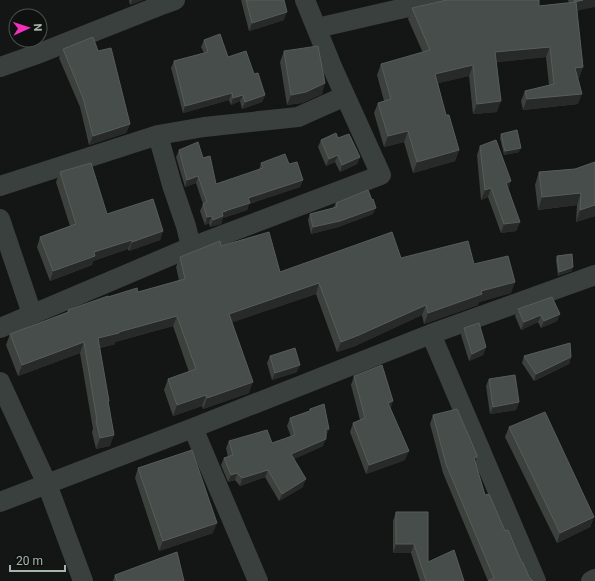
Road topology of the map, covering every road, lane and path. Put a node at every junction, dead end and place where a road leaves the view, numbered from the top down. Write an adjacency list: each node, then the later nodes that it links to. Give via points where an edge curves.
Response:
1 (175, 0): 6 (street)
2 (305, 0): 5 (street)
3 (439, 0): 4 (street)
4 (412, 3): 5 (street)
5 (317, 28): 7 (street)
6 (0, 67)
7 (345, 96): 8 (street, via 298,117 204,127); 11 (street, via 381,175)
8 (158, 135): 9 (street); 11 (street)
9 (0, 186)
10 (0, 219): 13 (street)
11 (191, 247): 13 (street)
12 (595, 275): 15 (street)
13 (32, 314): 14 (street)
14 (0, 328)
15 (431, 334): 17 (street); 23 (street)
16 (0, 382): 18 (street)
17 (193, 428): 18 (street); 22 (street)
18 (47, 484): 19 (street); 21 (street)
19 (0, 502)
20 (595, 579): 24 (street)
21 (83, 581)
22 (258, 581)
23 (536, 581)
24 (591, 581)

